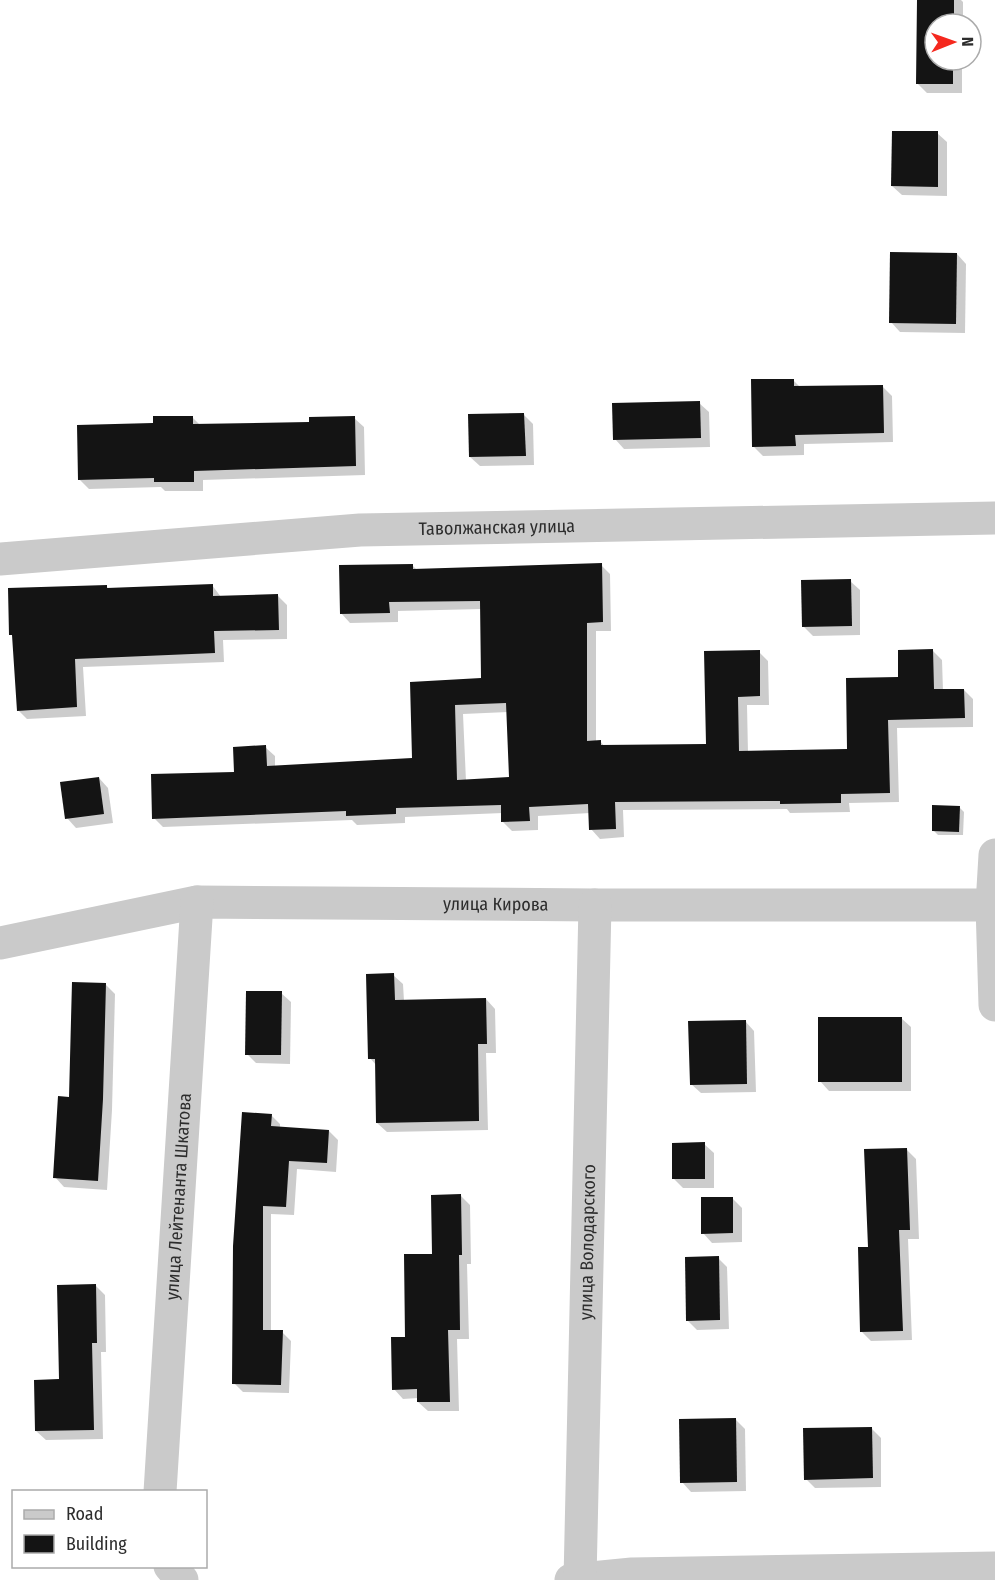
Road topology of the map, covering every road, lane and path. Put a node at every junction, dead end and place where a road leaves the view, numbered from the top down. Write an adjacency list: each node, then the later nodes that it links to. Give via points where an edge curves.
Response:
1 (995, 518): 2 (street, Таволжанская улица, via 360,530)
2 (0, 559)
3 (995, 855): 6 (street)
4 (197, 902): 5 (street, улица Кирова); 7 (street, улица Кирова); 9 (street, улица Лейтенанта Шкатова)
5 (595, 905): 6 (street, улица Кирова); 12 (street, улица Володарского)
6 (993, 905): 8 (street)
7 (0, 943)
8 (995, 1005)
9 (160, 1490)
10 (172, 1568): 13 (street)
11 (995, 1568): 12 (street, via 644,1574)
12 (577, 1579)
13 (182, 1580)

